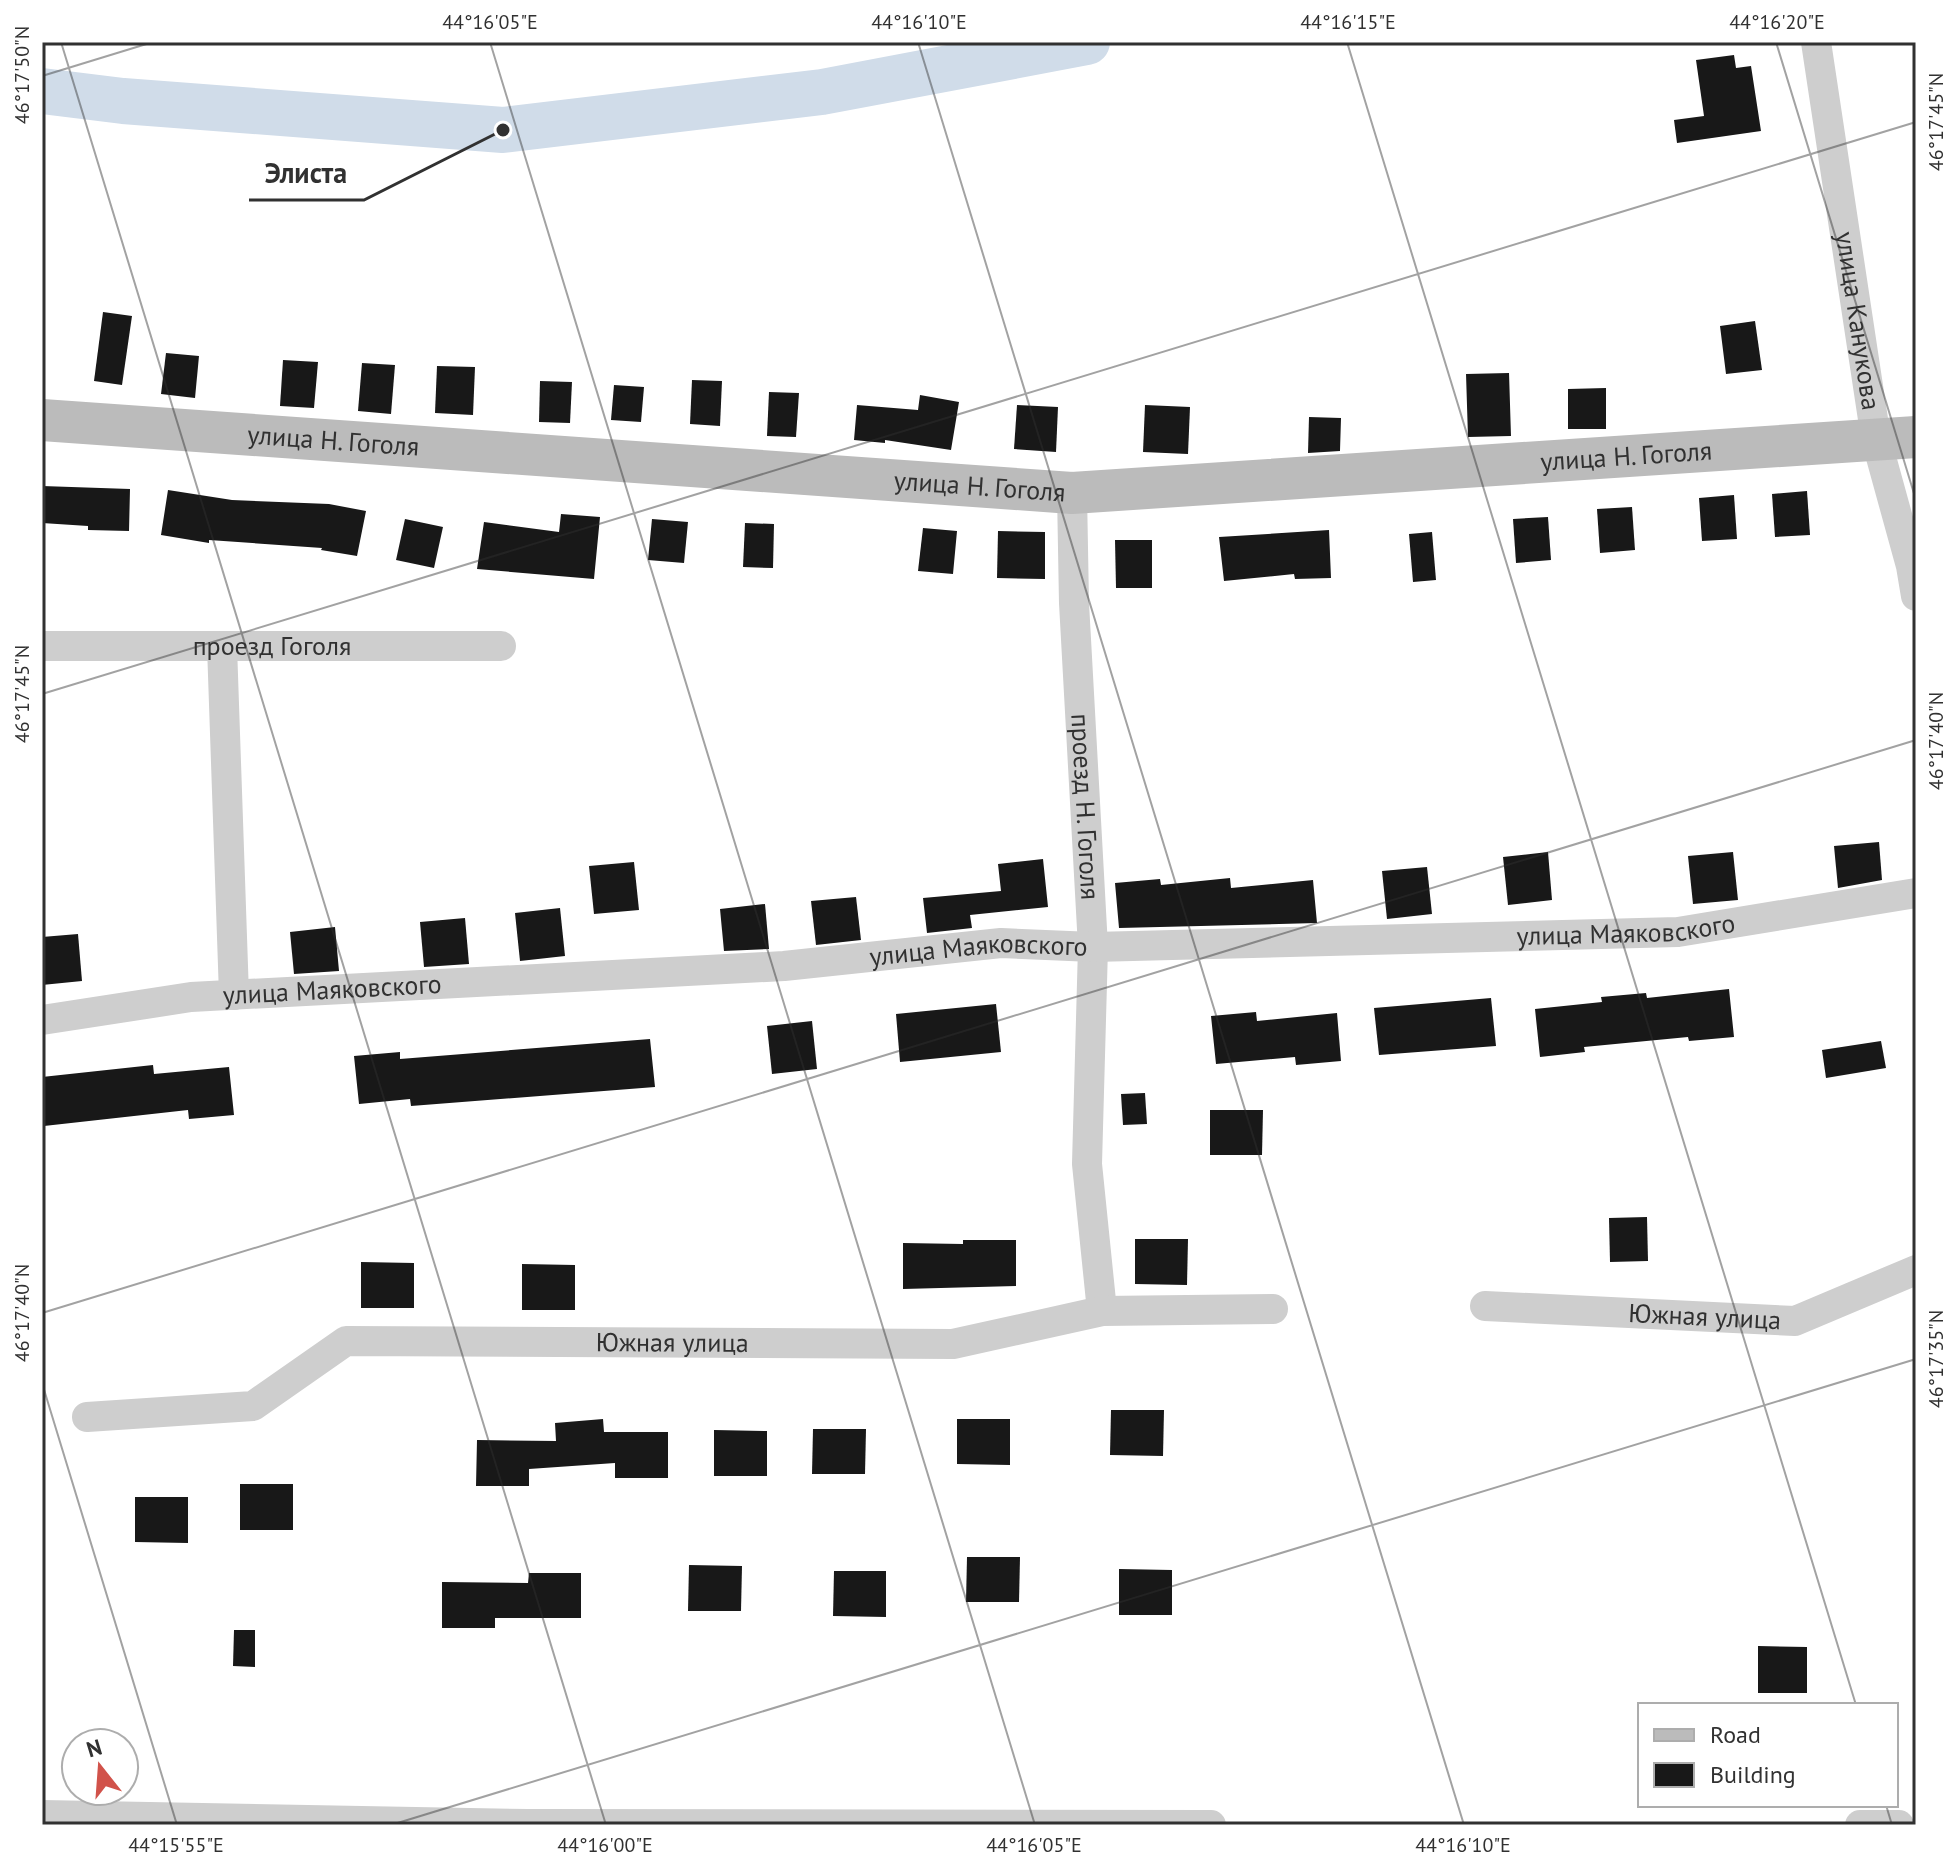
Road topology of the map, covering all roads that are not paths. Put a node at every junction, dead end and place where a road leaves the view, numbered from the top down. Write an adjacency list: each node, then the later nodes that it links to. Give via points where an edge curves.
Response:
1 (1816, 42): 3 (street, улица Канукова)
2 (42, 420): 4 (street, улица Н. Гоголя)
3 (1896, 438): 4 (street, улица Н. Гоголя); 5 (street, улица Канукова)
4 (1072, 493): 10 (street, проезд Н. Гоголя)
5 (1916, 596)
6 (42, 646): 7 (street, проезд Гоголя)
7 (222, 646): 8 (street, проезд Гоголя); 11 (street)
8 (501, 646)
9 (1916, 893): 10 (street, улица Маяковского, via 1678,932)
10 (1093, 947): 11 (street, улица Маяковского, via 1001,943 784,966); 16 (street, проезд Н. Гоголя, via 1087,1164)
11 (234, 995): 12 (street, улица Маяковского)
12 (42, 1020)
13 (1916, 1270): 14 (street, Южная улица, via 1795,1321)
14 (1485, 1306)
15 (1273, 1309): 16 (street, Южная улица)
16 (1102, 1311): 17 (street, Южная улица, via 953,1344 346,1341 253,1406)
17 (87, 1417)
18 (42, 1815): 19 (street, via 528,1824)
19 (985, 1824): 20 (street)
20 (1211, 1825)
21 (1860, 1825): 22 (street)
22 (1899, 1825)

